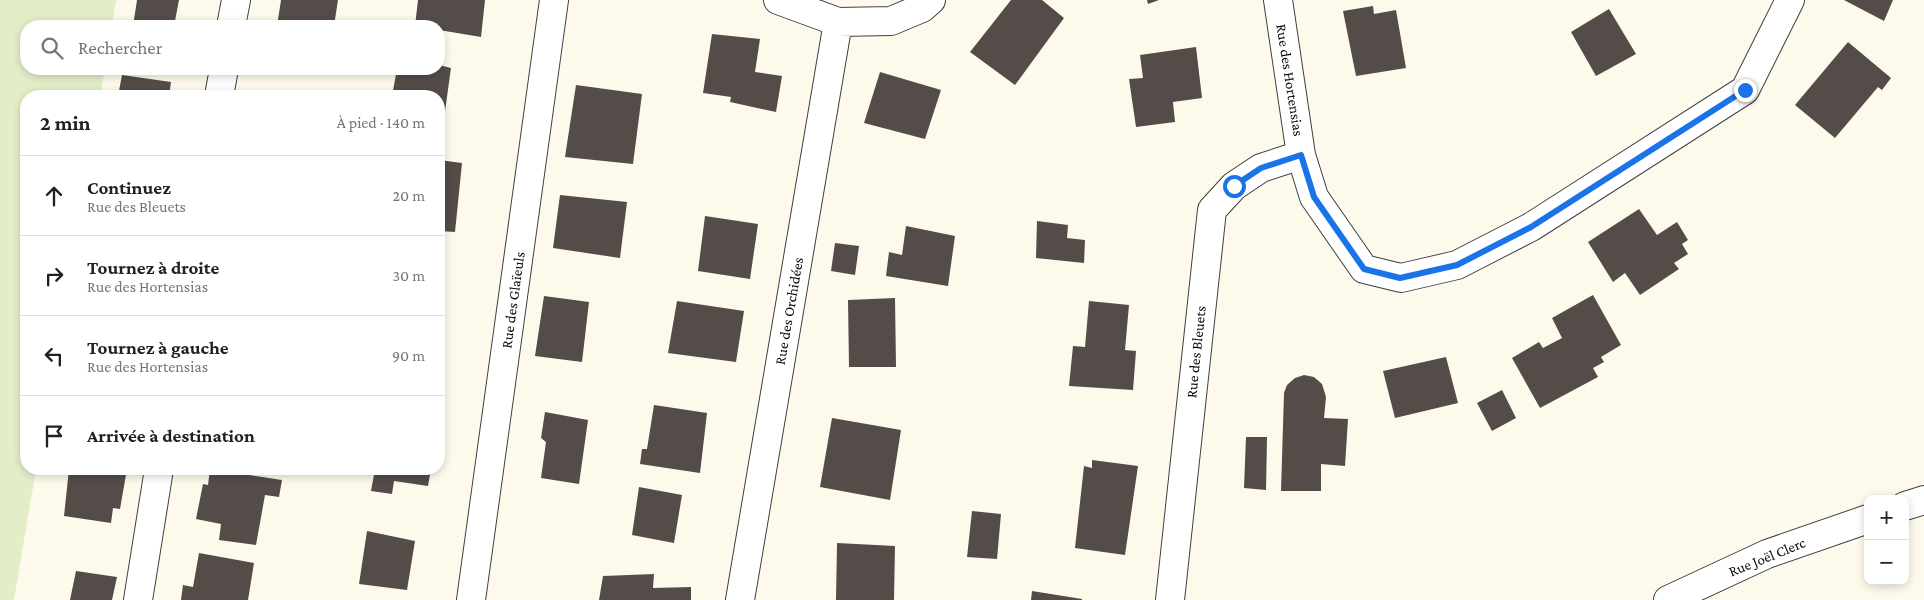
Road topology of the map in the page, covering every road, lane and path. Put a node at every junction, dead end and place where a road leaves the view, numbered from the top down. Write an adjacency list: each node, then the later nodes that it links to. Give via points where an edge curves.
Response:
1 (236, 0): 7 (street)
2 (554, 0): 17 (street, Rue des Glaïeuls)
3 (778, 0): 8 (street)
4 (931, 0): 8 (street, via 922,8 891,21)
5 (1278, 0): 11 (street, Rue des Hortensias)
6 (1790, 0): 11 (street, Rue des Hortensias, via 1745,90 1531,227 1457,265 1400,278 1364,269 1314,197)
7 (232, 20)
8 (838, 22): 18 (street, Rue des Orchidées)
9 (223, 75): 10 (street)
10 (220, 90)
11 (1301, 155): 19 (street, Rue des Bleuets, via 1261,168 1234,186 1212,210)
12 (158, 475): 16 (street)
13 (1924, 500): 14 (street)
14 (1909, 505)
15 (1864, 520): 20 (street, Rue Joël Clerc, via 1767,554)
16 (138, 600)
17 (471, 600)
18 (740, 600)
19 (1170, 600)
20 (1668, 600)

